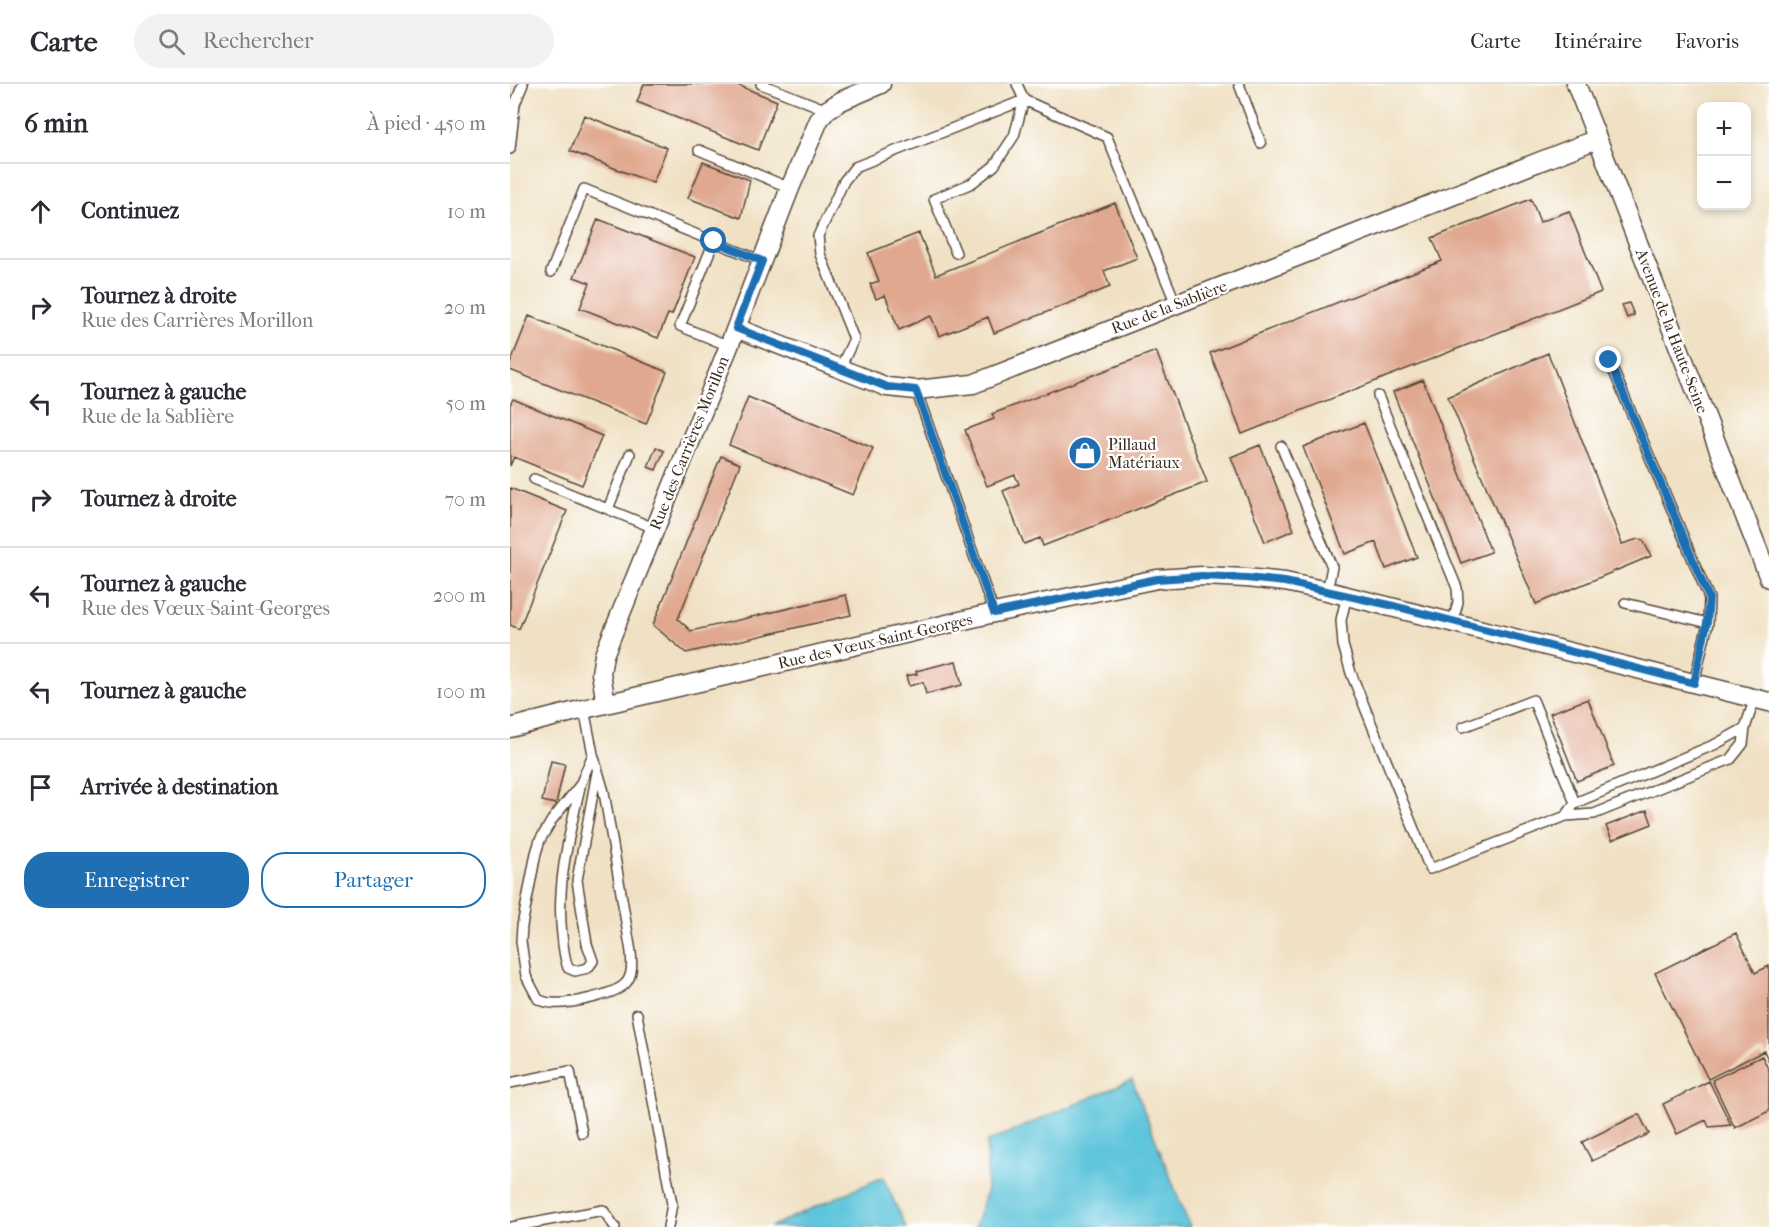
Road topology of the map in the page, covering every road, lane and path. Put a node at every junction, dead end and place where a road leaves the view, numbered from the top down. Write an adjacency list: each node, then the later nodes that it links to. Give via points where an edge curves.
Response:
1 (523, 84): 11 (lane, via 515,104)
2 (761, 84): 8 (lane)
3 (881, 84): 8 (street)
4 (1017, 84): 7 (lane)
5 (1239, 84): 10 (lane)
6 (1576, 84): 9 (street, Avenue de la Haute-Seine)
7 (1024, 100): 15 (lane, via 1014,136 994,166 972,183 934,199); 18 (lane, via 1107,136); 22 (lane, via 855,167 844,181 818,236 820,254 854,339)
8 (827, 110): 13 (street, Rue des Carrières Morillon)
9 (1597, 139): 18 (street, Rue de la Sablière); 30 (street, Avenue de la Haute-Seine)
10 (1261, 143)
11 (510, 149)
12 (699, 150): 13 (lane)
13 (790, 188): 16 (street, Rue des Carrières Morillon)
14 (714, 241): 16 (lane); 17 (lane, via 584,189); 20 (lane, via 680,326)
15 (956, 253)
16 (762, 261): 19 (street, Rue des Carrières Morillon)
17 (551, 272)
18 (1176, 304): 23 (street, Rue de la Sablière, via 974,384)
19 (736, 328): 20 (street, Rue des Carrières Morillon); 22 (street, Rue de la Sablière)
20 (729, 346): 29 (street, Rue des Carrières Morillon)
21 (1609, 360): 36 (lane, via 1709,598)
22 (840, 368): 23 (street, Rue de la Sablière, via 887,387)
23 (916, 390): 34 (lane)
24 (1378, 396): 35 (lane, via 1457,588)
25 (1281, 446): 31 (lane, via 1332,567)
26 (630, 454): 28 (lane)
27 (534, 479): 28 (lane)
28 (608, 509): 29 (lane)
29 (654, 528): 39 (street, Rue des Carrières Morillon, via 604,655 601,673)
30 (1769, 578)
31 (1328, 591): 32 (street, Rue des Vœux-Saint-Georges); 34 (street, Rue des Vœux-Saint-Georges, via 1246,578 1168,578)
32 (1347, 595): 35 (street, Rue des Vœux-Saint-Georges); 48 (lane, via 1341,620 1351,672 1430,869)
33 (1625, 603): 36 (lane)
34 (994, 613): 39 (street, Rue des Vœux-Saint-Georges)
35 (1453, 622): 37 (street, Rue des Vœux-Saint-Georges)
36 (1707, 623): 37 (lane)
37 (1694, 683): 38 (street, Rue des Vœux-Saint-Georges)
38 (1762, 700): 43 (lane)
39 (606, 704): 40 (street, Rue des Vœux-Saint-Georges)
40 (584, 709): 42 (street, Rue des Vœux-Saint-Georges); 44 (lane)
41 (1463, 727): 47 (lane, via 1533,700)
42 (510, 728)
43 (1745, 728): 47 (lane); 48 (lane, via 1743,744 1731,759 1594,814)
44 (593, 754): 45 (lane); 46 (lane)
45 (597, 768): 46 (lane, via 576,880 593,961 588,968 575,971 568,968 565,960 560,899); 46 (lane, via 631,952 631,974 627,983 608,994 549,1003 538,999 526,976 522,926 540,840)
46 (580, 785)
47 (1575, 803): 48 (lane)
48 (1566, 816)
49 (637, 1014): 54 (lane, via 672,1204)
50 (510, 1083): 51 (lane, via 570,1071)
51 (582, 1132)
52 (512, 1227): 53 (lane, via 603,1210)
53 (615, 1227)
54 (668, 1227)

